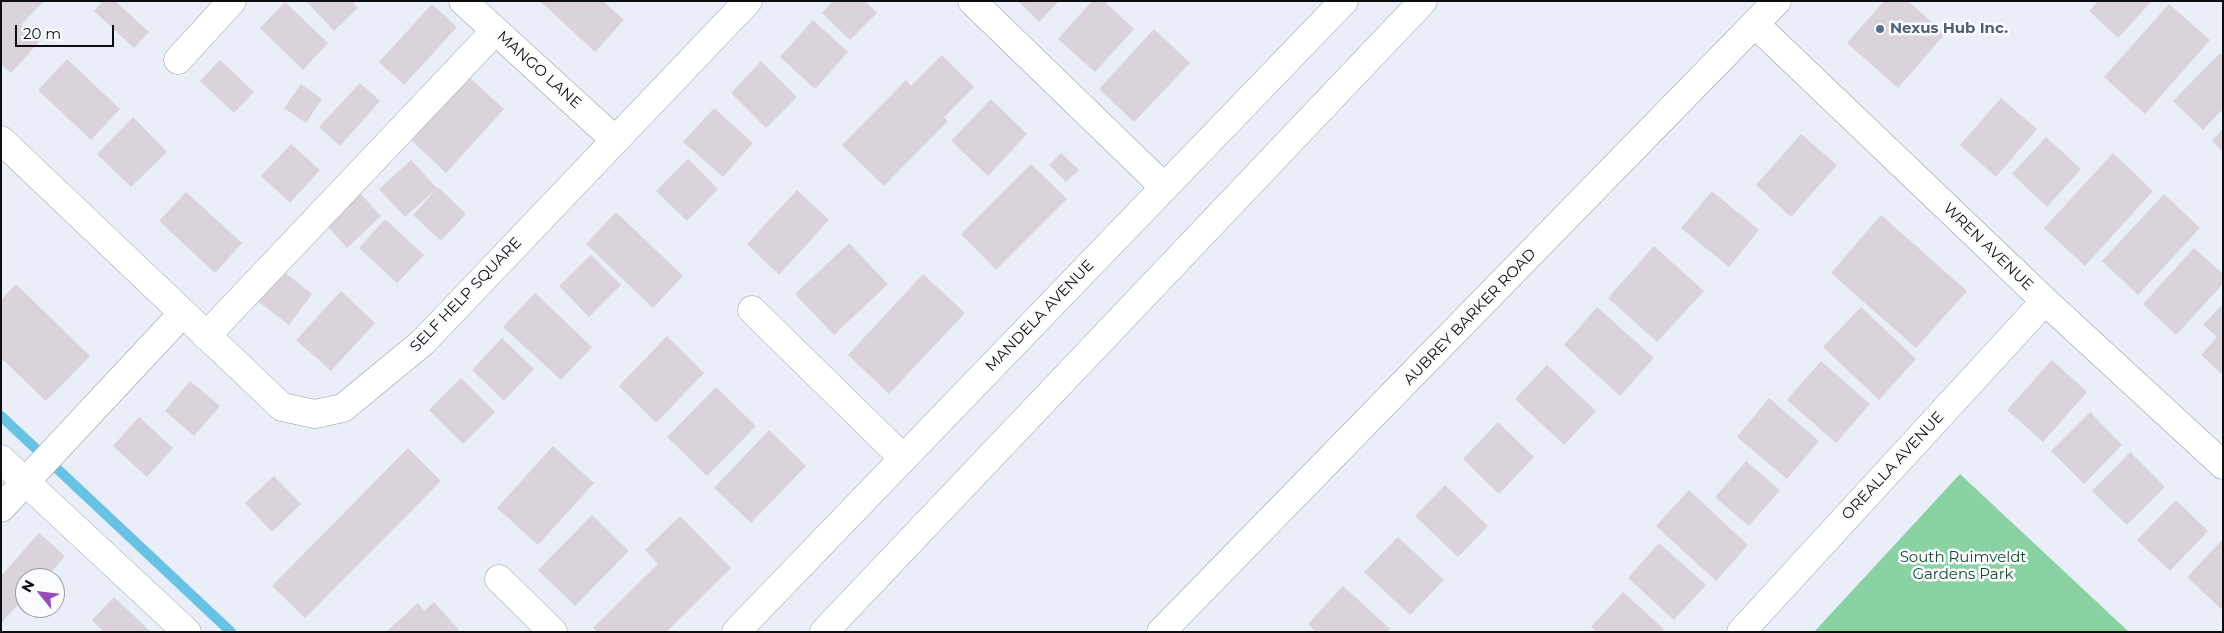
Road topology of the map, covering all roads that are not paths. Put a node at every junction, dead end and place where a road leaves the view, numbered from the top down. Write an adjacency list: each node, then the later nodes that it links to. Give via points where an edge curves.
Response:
1 (232, 1): 10 (street)
2 (463, 1): 9 (street, MANGO LANE)
3 (748, 1): 12 (street, SELF HELP SQUARE)
4 (972, 1): 13 (street)
5 (1344, 1): 13 (street, MANDELA AVENUE)
6 (1423, 1): 27 (street)
7 (1777, 1): 8 (street, AUBREY BARKER ROAD)
8 (1756, 25): 14 (street, WREN AVENUE); 28 (street, AUBREY BARKER ROAD)
9 (495, 31): 12 (street, MANGO LANE); 17 (street)
10 (178, 60)
11 (1, 140): 16 (street, SELF HELP SQUARE)
12 (615, 140): 17 (street, SELF HELP SQUARE, via 423,342 343,408 315,414 282,407)
13 (1164, 187): 18 (street, MANDELA AVENUE)
14 (2045, 301): 20 (street, WREN AVENUE); 29 (street, OREALLA AVENUE)
15 (752, 310): 18 (street)
16 (182, 314): 17 (street, SELF HELP SQUARE); 21 (street)
17 (206, 336)
18 (903, 458): 26 (street, MANDELA AVENUE)
19 (1, 459): 21 (street)
20 (2223, 465)
21 (26, 482): 22 (street); 24 (street)
22 (1, 508)
23 (499, 579): 25 (street)
24 (187, 632)
25 (553, 632)
26 (736, 632)
27 (824, 632)
28 (1161, 632)
29 (1741, 632)

